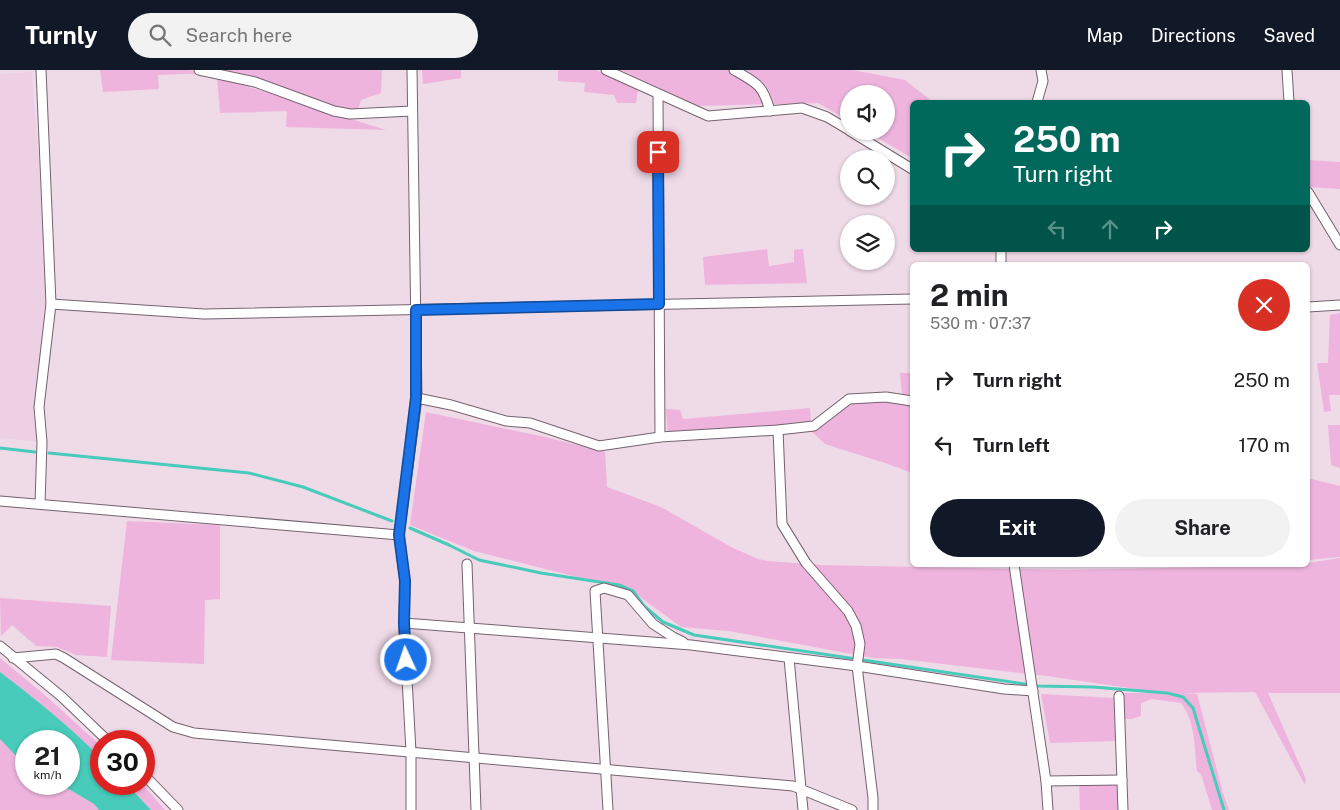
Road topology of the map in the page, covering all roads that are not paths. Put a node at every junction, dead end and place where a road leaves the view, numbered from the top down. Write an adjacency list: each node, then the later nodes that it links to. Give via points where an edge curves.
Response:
1 (41, 70): 19 (street)
2 (199, 70): 12 (street, via 255,82 334,111 350,114)
3 (412, 70): 12 (street)
4 (606, 70): 8 (street)
5 (734, 70): 11 (street, via 761,88)
6 (1041, 70): 9 (street, via 1043,81)
7 (1287, 70): 10 (street)
8 (658, 95): 11 (street, via 708,116); 20 (street)
9 (1038, 100)
10 (1289, 100)
11 (770, 110): 13 (street, via 802,108)
12 (412, 111): 23 (street)
13 (840, 125)
14 (864, 140): 15 (street)
15 (910, 169)
16 (1310, 195): 17 (street)
17 (1340, 246)
18 (910, 299): 20 (street)
19 (51, 304): 23 (street, via 204,314); 29 (street, via 39,407 42,442)
20 (659, 304): 23 (street); 27 (street)
21 (1340, 305): 22 (street)
22 (1310, 307)
23 (416, 310): 24 (street)
24 (416, 398): 27 (street, via 506,421 530,423 599,446); 30 (street)
25 (910, 401): 26 (street, via 886,397 849,399 814,426)
26 (778, 430): 27 (street); 40 (street, via 782,524 806,563 856,626 860,644)
27 (660, 437)
28 (0, 501): 29 (street)
29 (40, 504): 30 (street)
30 (399, 535): 33 (street, via 405,581)
31 (467, 564): 34 (street)
32 (1014, 567): 41 (street)
33 (404, 623): 34 (street); 44 (street)
34 (470, 628): 35 (street); 45 (street)
35 (598, 638): 36 (street); 36 (street, via 595,591 604,588 628,595 652,624); 46 (street)
36 (691, 645): 39 (street)
37 (0, 646): 38 (street)
38 (13, 658): 43 (street); 44 (street, via 56,654 167,724 194,734)
39 (789, 658): 40 (street); 50 (street)
40 (856, 666): 41 (street); 57 (street)
41 (1033, 691): 48 (street)
42 (1119, 696): 47 (street)
43 (96, 730)
44 (411, 752): 45 (street); 52 (street)
45 (474, 758): 46 (street); 53 (street)
46 (605, 769): 50 (street); 54 (street)
47 (1122, 780): 48 (street); 59 (street)
48 (1046, 782): 58 (street)
49 (155, 786): 51 (street)
50 (802, 789): 55 (street); 56 (street)
51 (178, 810)
52 (411, 810)
53 (476, 810)
54 (608, 810)
55 (803, 810)
56 (852, 810)
57 (873, 810)
58 (1048, 810)
59 (1123, 810)

